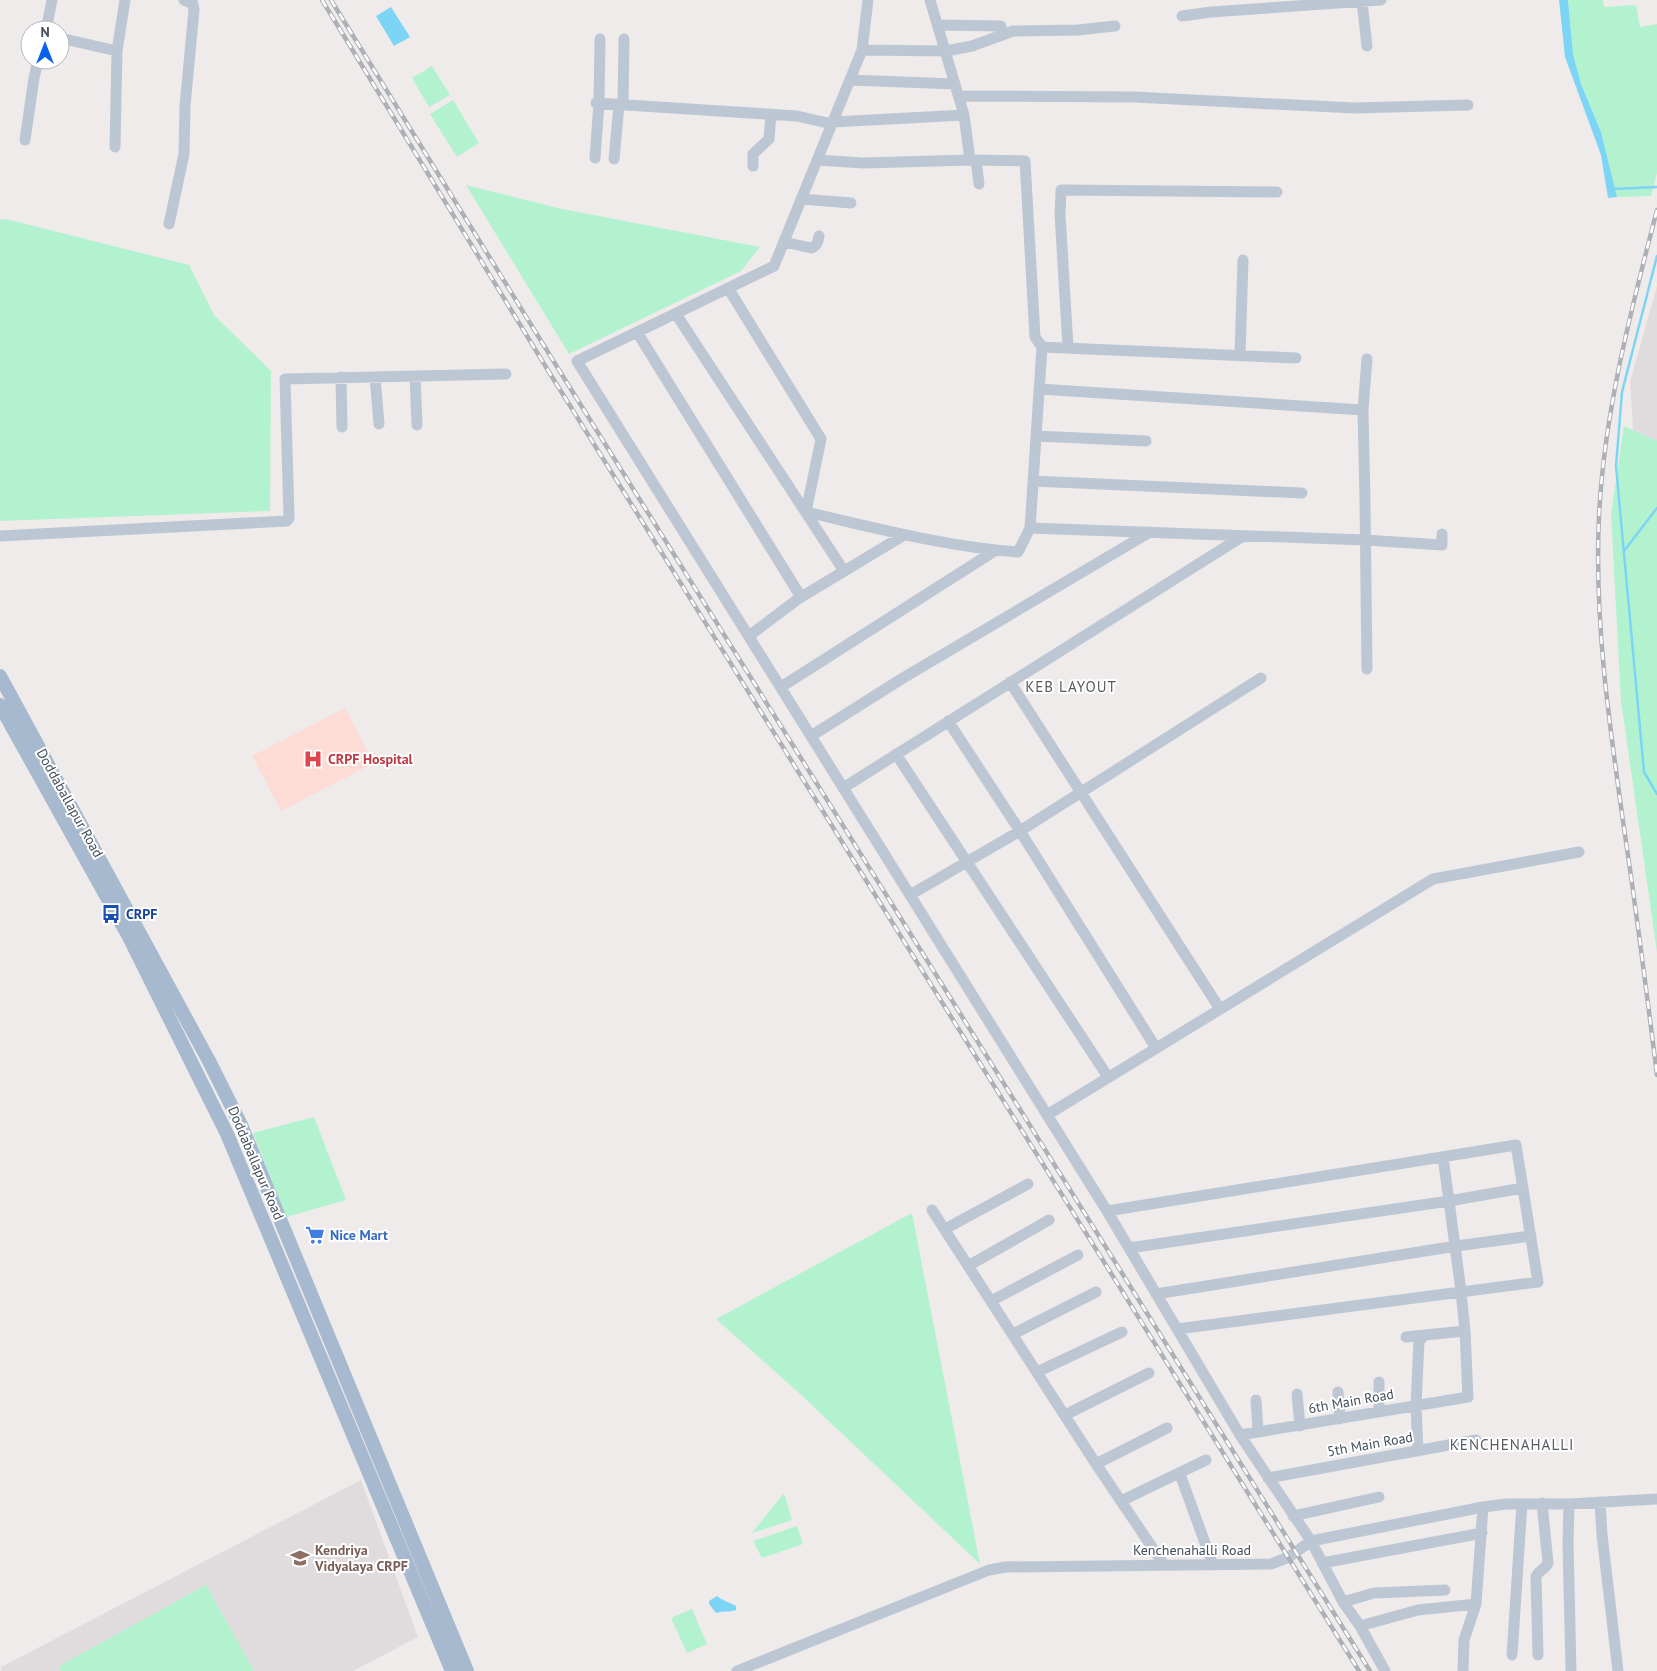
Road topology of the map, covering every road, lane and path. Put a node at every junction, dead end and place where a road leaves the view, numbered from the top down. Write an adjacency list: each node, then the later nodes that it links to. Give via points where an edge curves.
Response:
1 (52, 0): 10 (street)
2 (125, 0): 20 (street)
3 (184, 0): 42 (street, via 193,4 194,10 184,154)
4 (868, 0): 18 (street)
5 (930, 0): 11 (street)
6 (1381, 0): 7 (street)
7 (1362, 1): 8 (street); 17 (street)
8 (1247, 5): 9 (street)
9 (1182, 16)
10 (48, 20)
11 (938, 25): 12 (street); 19 (street)
12 (1001, 26)
13 (1114, 26): 19 (street, via 1013,32 972,46)
14 (600, 39): 25 (street)
15 (624, 39): 26 (street)
16 (70, 40): 20 (street)
17 (1367, 46)
18 (862, 50): 19 (street); 22 (street)
19 (946, 50): 23 (street)
20 (117, 51): 32 (street)
21 (36, 70): 31 (street)
22 (850, 80): 23 (street); 30 (street)
23 (955, 84): 24 (street)
24 (959, 96): 27 (street, via 1134,97 1354,108); 29 (street)
25 (597, 103): 26 (street); 33 (street)
26 (621, 105): 28 (street); 34 (street)
27 (1468, 105)
28 (771, 114): 30 (street); 37 (street, via 768,139 753,154)
29 (964, 116): 30 (street); 36 (street)
30 (832, 123): 35 (street)
31 (25, 140)
32 (114, 147)
33 (594, 158)
34 (614, 159)
35 (817, 160): 36 (street, via 863,163); 40 (street)
36 (973, 160): 38 (street); 49 (street, via 1025,161 1035,337)
37 (753, 166)
38 (979, 184)
39 (1277, 192): 50 (street, via 1061,190)
40 (801, 200): 41 (street); 44 (street)
41 (852, 203)
42 (169, 224)
43 (819, 236): 44 (street, via 818,243 811,248)
44 (784, 242): 46 (street, via 774,266)
45 (1243, 260): 51 (street)
46 (728, 288): 47 (street); 67 (street, via 822,439)
47 (676, 314): 48 (street); 67 (street)
48 (637, 332): 77 (street); 78 (street, via 577,361)
49 (1042, 347): 50 (street); 58 (street)
50 (1068, 347): 51 (street)
51 (1240, 355): 52 (street)
52 (1296, 358)
53 (1367, 359): 59 (street)
54 (506, 374): 55 (street)
55 (415, 376): 57 (street); 61 (street)
56 (342, 377): 57 (street); 62 (street); 72 (street, via 285,379 287,522)
57 (375, 377): 60 (street)
58 (1039, 389): 59 (street); 63 (street)
59 (1363, 410): 74 (street)
60 (379, 424)
61 (418, 424)
62 (342, 427)
63 (1036, 436): 64 (street); 65 (street)
64 (1146, 441)
65 (1033, 481): 66 (street); 68 (street)
66 (1302, 493)
67 (806, 512): 70 (street); 76 (street)
68 (1030, 528): 69 (street); 75 (street, via 1018,552)
69 (1150, 532): 73 (street); 86 (street)
70 (904, 534): 75 (street); 76 (street)
71 (1442, 534): 74 (street, via 1442,546)
72 (0, 536)
73 (1243, 536): 74 (street); 82 (street)
74 (1365, 540): 79 (street)
75 (996, 550): 83 (street)
76 (844, 571): 77 (street)
77 (802, 597): 78 (street)
78 (749, 636): 83 (street)
79 (1366, 669)
80 (1261, 678): 89 (street)
81 (1, 680): 162 (main road, Doddaballapur Road, via 206,1053 241,1125)
82 (1010, 682): 85 (street); 89 (street)
83 (781, 687): 86 (street)
84 (0, 705): 161 (main road, Doddaballapur Road, via 128,935 227,1134)
85 (948, 721): 87 (street); 90 (street)
86 (811, 736): 88 (street)
87 (896, 754): 88 (street); 92 (street)
88 (843, 788): 93 (street)
89 (1081, 791): 90 (street); 94 (street)
90 (1020, 831): 92 (street); 95 (street)
91 (1579, 852): 94 (street, via 1433,879)
92 (967, 863): 93 (street); 96 (street)
93 (910, 895): 97 (street)
94 (1220, 1009): 95 (street)
95 (1156, 1048): 96 (street)
96 (1108, 1077): 97 (street)
97 (1047, 1114): 103 (street)
98 (1443, 1157): 100 (street, via 1516,1145); 101 (street); 103 (street)
99 (1028, 1184): 105 (street)
100 (1523, 1188): 101 (street); 106 (street)
101 (1449, 1201): 107 (street); 108 (street)
102 (932, 1210): 105 (street)
103 (1107, 1211): 108 (street)
104 (1049, 1220): 110 (street)
105 (945, 1229): 110 (street)
106 (1531, 1236): 107 (street); 111 (street, via 1538,1282)
107 (1456, 1246): 111 (street); 113 (street)
108 (1129, 1248): 113 (street)
109 (1078, 1254): 114 (street)
110 (968, 1266): 114 (street)
111 (1461, 1291): 115 (street); 116 (street)
112 (1096, 1292): 118 (street)
113 (1156, 1294): 115 (street)
114 (991, 1301): 118 (street)
115 (1177, 1329): 134 (street)
116 (1465, 1331): 119 (street); 127 (street, 6th Main Road, via 1468,1397)
117 (1122, 1332): 121 (street)
118 (1013, 1334): 121 (street)
119 (1425, 1335): 120 (street); 127 (street, via 1419,1341)
120 (1406, 1337)
121 (1037, 1372): 129 (street)
122 (1149, 1373): 129 (street)
123 (1379, 1382): 128 (street)
124 (1338, 1392): 130 (street)
125 (1297, 1394): 131 (street)
126 (1256, 1400): 133 (street)
127 (1416, 1405): 128 (street, 6th Main Road); 136 (street)
128 (1380, 1412): 130 (street, 6th Main Road)
129 (1065, 1415): 138 (street)
130 (1340, 1419): 131 (street, 6th Main Road)
131 (1300, 1426): 133 (street, 6th Main Road)
132 (1167, 1428): 138 (street)
133 (1258, 1432): 134 (street, 6th Main Road)
134 (1240, 1435): 140 (street)
135 (1476, 1440): 136 (street, 5th Main Road)
136 (1418, 1451): 140 (street, 5th Main Road)
137 (1206, 1460): 139 (street)
138 (1096, 1464): 143 (street)
139 (1180, 1474): 143 (street); 154 (street)
140 (1268, 1478): 149 (street)
141 (1379, 1496): 149 (street)
142 (1657, 1499): 144 (street, Kenchenahalli Road)
143 (1121, 1501): 153 (street)
144 (1600, 1502): 147 (street, Kenchenahalli Road); 167 (street)
145 (1522, 1504): 146 (street, Kenchenahalli Road); 148 (street, Kenchenahalli Road); 159 (street)
146 (1542, 1504): 147 (street, Kenchenahalli Road); 160 (street, via 1548,1563 1536,1577)
147 (1569, 1504): 166 (street)
148 (1483, 1507): 150 (street); 151 (street, Kenchenahalli Road)
149 (1293, 1516): 151 (street)
150 (1482, 1533): 152 (street); 157 (street)
151 (1311, 1541): 152 (street); 154 (street, Kenchenahalli Road, via 1289,1558 1271,1564)
152 (1322, 1564): 156 (street)
153 (1164, 1565): 154 (street, Kenchenahalli Road); 163 (street, Kenchenahalli Road, via 1006,1567 989,1570)
154 (1213, 1565)
155 (1444, 1590): 156 (street, via 1374,1593)
156 (1343, 1602): 158 (street)
157 (1476, 1604): 158 (street, via 1418,1610); 165 (street, via 1464,1640)
158 (1360, 1626): 164 (street)
159 (1512, 1655)
160 (1538, 1655)
161 (452, 1671)
162 (467, 1671)
163 (737, 1671)
164 (1385, 1671)
165 (1463, 1671)
166 (1571, 1671)
167 (1618, 1671)

